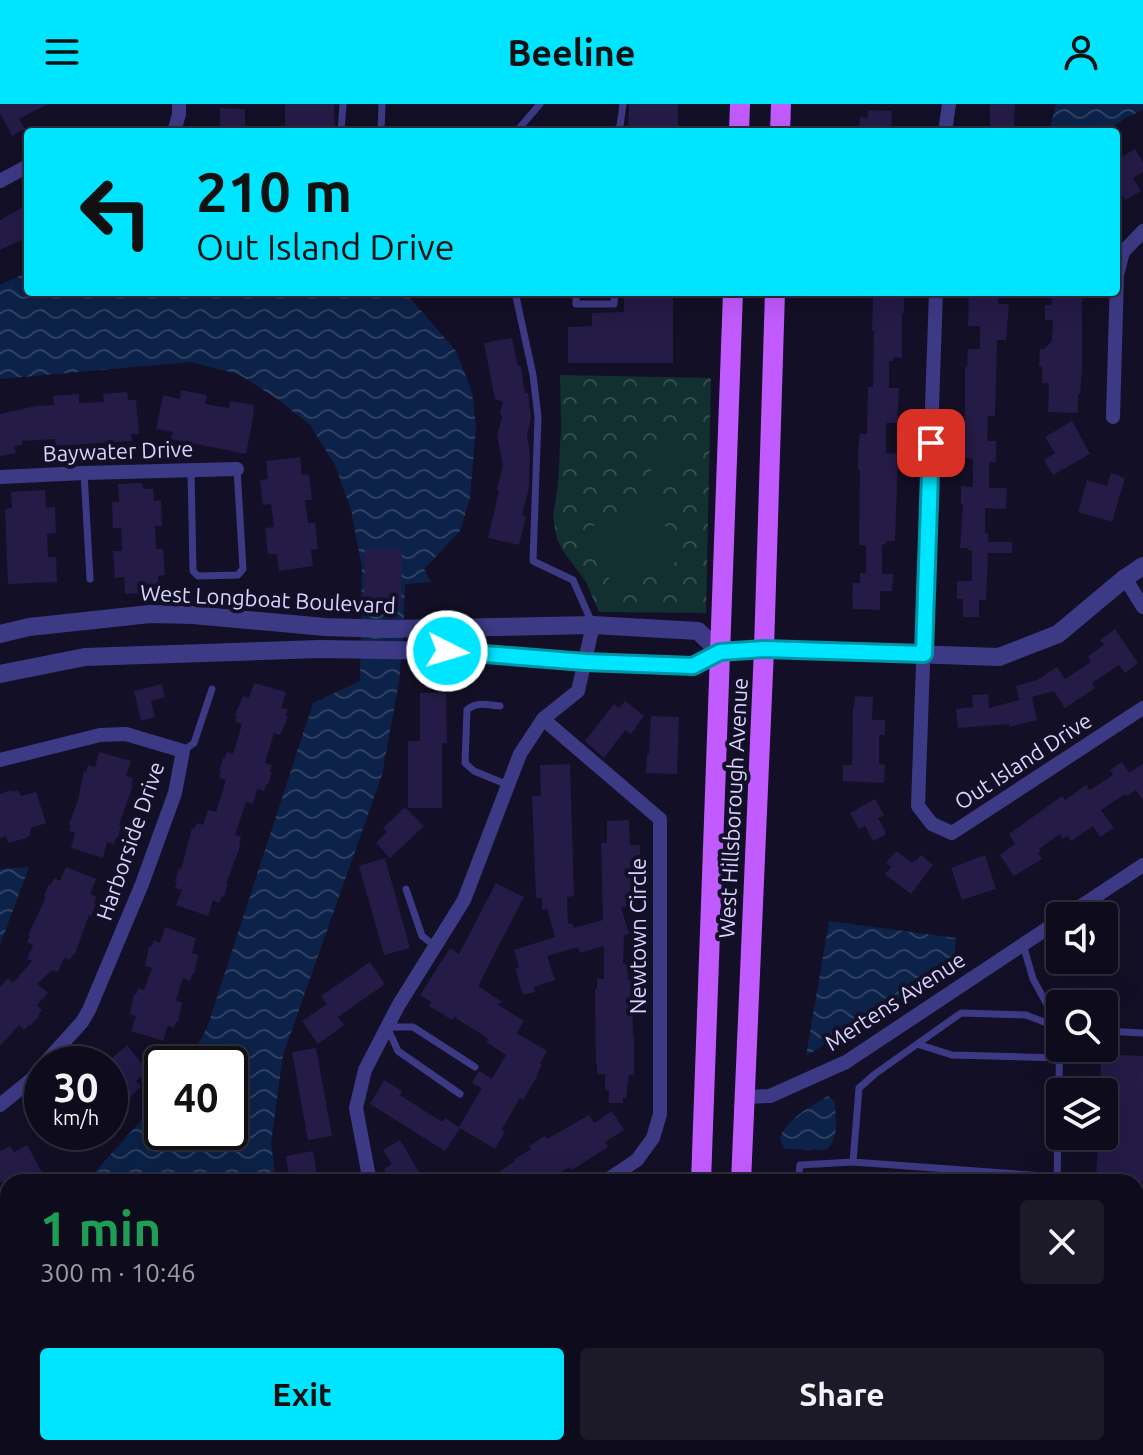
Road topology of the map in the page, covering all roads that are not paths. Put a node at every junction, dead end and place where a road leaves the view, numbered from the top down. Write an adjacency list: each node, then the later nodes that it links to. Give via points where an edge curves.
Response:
1 (179, 104): 9 (street)
2 (343, 104): 10 (lane)
3 (382, 104): 11 (lane)
4 (540, 104): 12 (lane)
5 (623, 104): 13 (lane)
6 (740, 104): 14 (main road)
7 (781, 104): 15 (main road)
8 (949, 104): 16 (street)
9 (175, 128)
10 (341, 128)
11 (381, 128)
12 (519, 128)
13 (618, 128)
14 (739, 128)
15 (780, 128)
16 (946, 128)
17 (24, 168): 18 (street)
18 (0, 181)
19 (1143, 231): 20 (street, via 1123,252)
20 (1120, 264)
21 (516, 296): 37 (lane, via 538,417 533,561 573,580)
22 (576, 296): 23 (lane, via 576,304 614,304)
23 (615, 296)
24 (733, 296): 40 (main road, West Hillsborough Avenue)
25 (775, 296): 39 (main road, West Hillsborough Avenue)
26 (936, 296): 41 (street, Out Island Drive)
27 (1116, 296): 28 (street)
28 (1113, 417)
29 (237, 469): 30 (street, Baywater Drive); 30 (lane, via 243,569 238,575 198,576 193,571)
30 (191, 470): 31 (street, Baywater Drive)
31 (84, 473): 32 (street, Baywater Drive); 35 (lane)
32 (0, 477)
33 (1143, 566): 34 (street, West Longboat Boulevard)
34 (1125, 578): 36 (street); 41 (street, West Longboat Boulevard, via 1058,634 999,657)
35 (90, 579)
36 (1143, 607)
37 (593, 625): 38 (street, West Longboat Boulevard, via 325,627 150,614); 40 (street, West Longboat Boulevard, via 698,631); 42 (street)
38 (0, 634)
39 (764, 649): 40 (street, West Longboat Boulevard); 41 (street, West Longboat Boulevard); 69 (main road, West Hillsborough Avenue)
40 (720, 652): 42 (street, West Longboat Boulevard, via 693,666); 74 (main road, West Hillsborough Avenue)
41 (924, 654): 46 (street, Out Island Drive, via 918,806 932,824 952,833)
42 (585, 662): 43 (street, West Longboat Boulevard, via 447,651 320,649 85,657); 47 (street, via 578,691)
43 (0, 674)
44 (212, 689): 48 (lane, via 194,743)
45 (500, 706): 50 (lane, via 478,704 467,710 465,763)
46 (1143, 708)
47 (543, 719): 50 (street); 73 (street, Newtown Circle, via 660,819 660,1114 653,1138 637,1160)
48 (183, 751): 49 (street, Harborside Drive, via 126,734 100,735); 63 (street, Harborside Drive, via 175,793 142,884 89,1010)
49 (0, 760)
50 (508, 785): 56 (street, via 464,900)
51 (1143, 865): 53 (street)
52 (406, 889): 56 (lane, via 422,936)
53 (1087, 902)
54 (1046, 929): 55 (street, Mertens Avenue)
55 (1023, 944): 57 (lane); 69 (street, Mertens Avenue, via 846,1062 770,1096)
56 (435, 946): 59 (street)
57 (1046, 1003)
58 (1046, 1023): 62 (lane, via 1026,1015 961,1013)
59 (387, 1027): 66 (lane, via 413,1027); 68 (lane, via 398,1051); 72 (street, via 365,1070 356,1108)
60 (1118, 1032): 61 (lane)
61 (1143, 1033)
62 (917, 1044): 64 (lane, via 952,1055); 71 (lane, via 859,1088)
63 (60, 1046)
64 (1046, 1058)
65 (1060, 1062): 78 (lane)
66 (475, 1067)
67 (24, 1086): 70 (street, Harborside Drive)
68 (460, 1094)
69 (744, 1097): 75 (main road, West Hillsborough Avenue)
70 (0, 1105)
71 (853, 1162): 76 (lane, via 800,1165); 77 (lane)
72 (368, 1174)
73 (616, 1174)
74 (701, 1174)
75 (741, 1174)
76 (799, 1174)
77 (989, 1174)
78 (1057, 1174)

